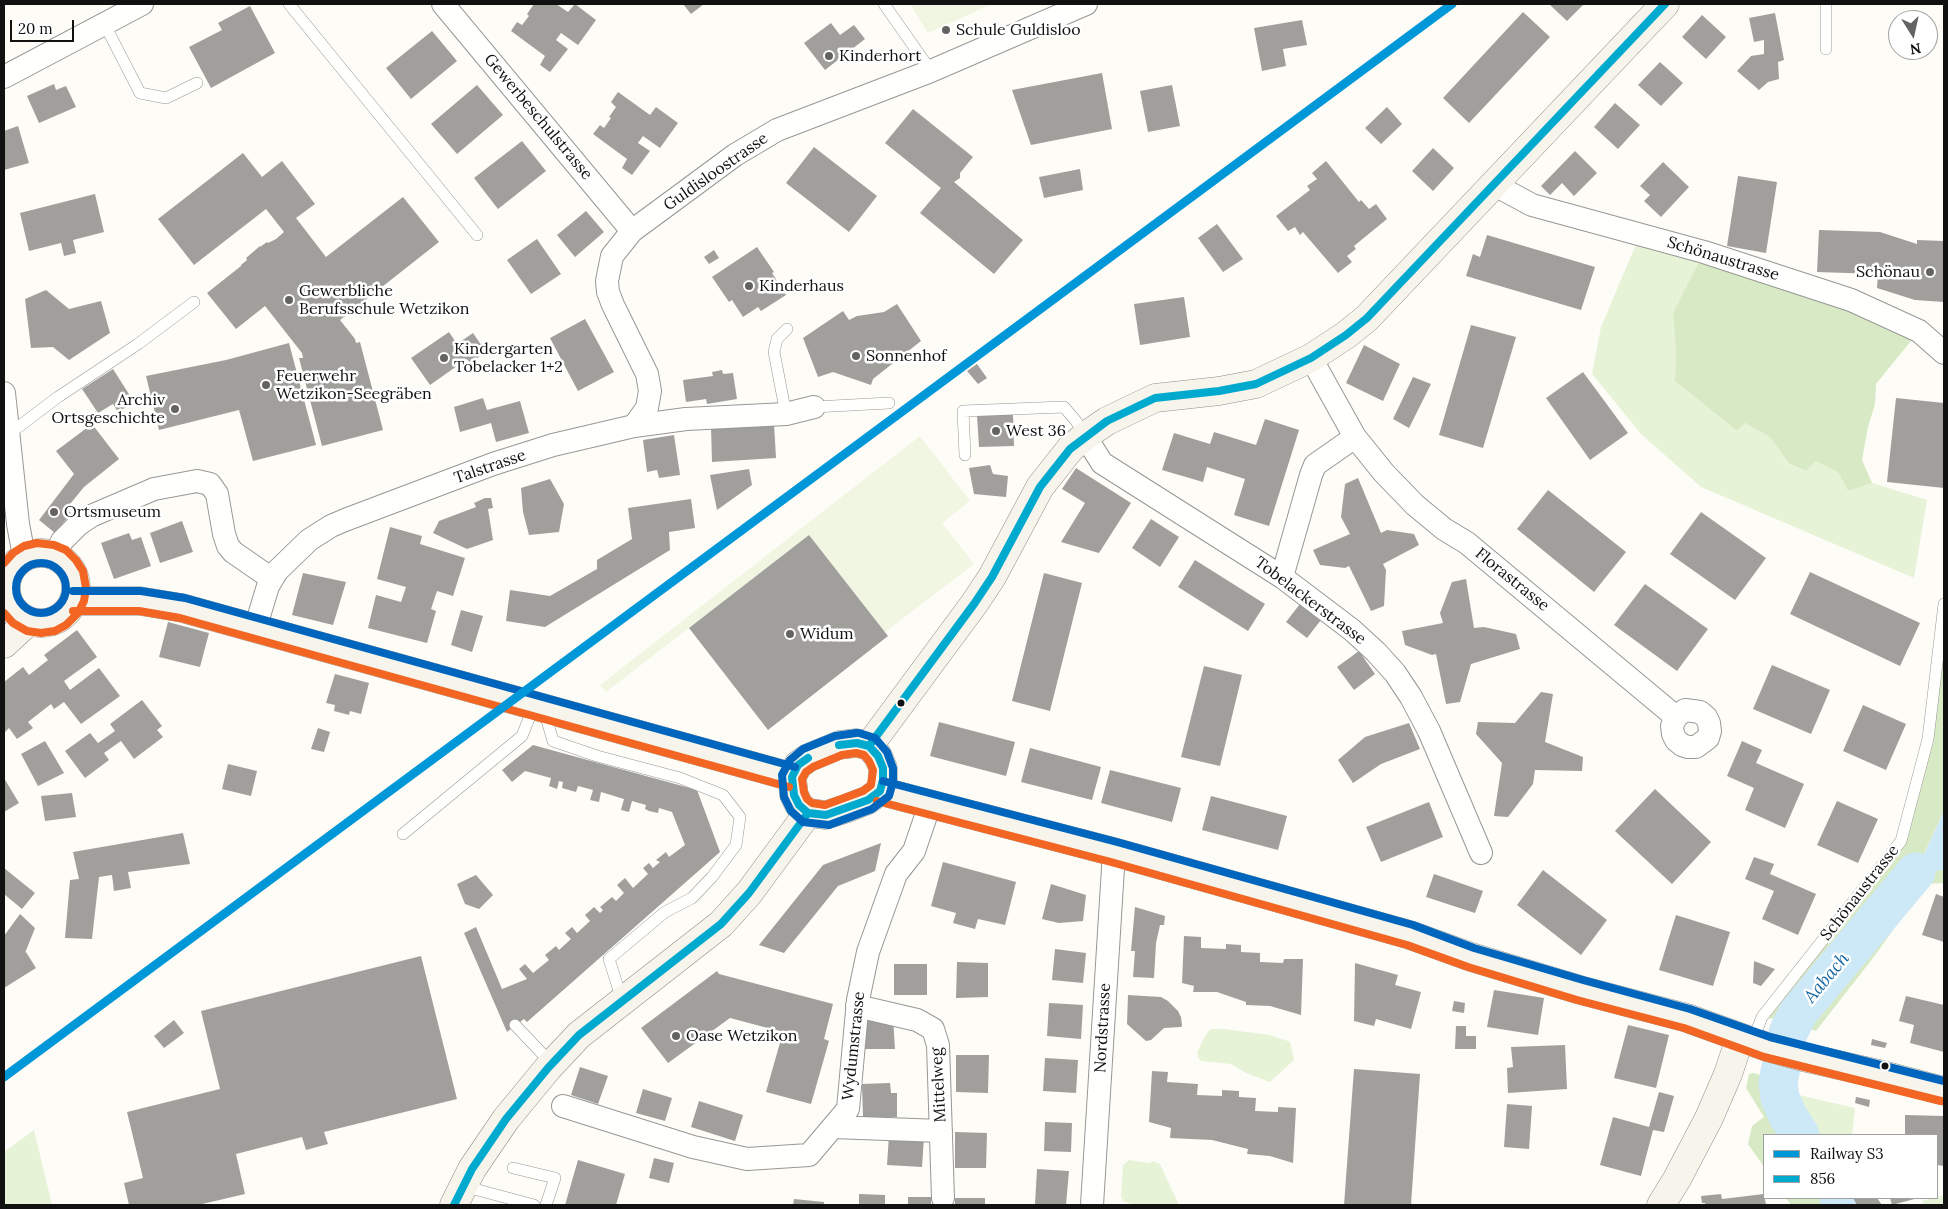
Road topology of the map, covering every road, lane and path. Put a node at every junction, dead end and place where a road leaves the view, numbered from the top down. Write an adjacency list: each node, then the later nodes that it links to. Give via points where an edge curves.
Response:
1 (142, 4): 8 (street)
2 (289, 4): 15 (lane)
3 (442, 4): 14 (street, Gewerbeschulstrasse)
4 (884, 4): 10 (lane)
5 (1086, 4): 10 (street, Guldisloostrasse)
6 (1665, 4): 13 (main road)
7 (1826, 4): 9 (lane)
8 (104, 23): 11 (street); 12 (lane, via 140,93 166,98)
9 (1826, 49)
10 (931, 71): 14 (street, Guldisloostrasse, via 777,130 735,156)
11 (4, 77)
12 (197, 83)
13 (1493, 184): 18 (street, Schönaustrasse, via 1532,205 1704,252 1851,300 1918,331); 19 (main road, via 1367,318)
14 (632, 231): 24 (street, Guldisloostrasse, via 612,256 607,281 613,305 647,374 650,391 647,408)
15 (477, 235)
16 (194, 302): 25 (lane)
17 (786, 329): 23 (lane, via 777,339 774,352)
18 (1944, 353)
19 (1311, 358): 26 (main road, via 1256,384 1155,398); 27 (street, Florastrasse)
20 (4, 393): 25 (street)
21 (889, 402): 22 (lane, Talstrasse)
22 (814, 407): 23 (street, Talstrasse)
23 (786, 414): 24 (street, Talstrasse, via 686,419)
24 (634, 426): 32 (street, Talstrasse, via 493,464 345,520 309,540)
25 (8, 434): 30 (street)
26 (1085, 436): 28 (lane, via 1064,407 963,411); 31 (street, Tobelackerstrasse, via 1102,463); 41 (main road, via 1056,465 1040,487 992,577)
27 (1355, 437): 31 (street, via 1316,465); 40 (street, Florastrasse, via 1415,506 1467,543)
28 (965, 455)
29 (55, 555): 30 (main road, via 34,553); 32 (street, via 62,541 90,516 154,489 197,481 210,484 217,494 228,546); 33 (main road, via 64,561 75,579)
30 (24, 556): 34 (main road, via 7,578)
31 (1282, 577): 48 (street, Tobelackerstrasse, via 1352,630 1395,673 1429,731)
32 (272, 579): 37 (street, Talstrasse)
33 (73, 600): 36 (main road, via 68,610 50,622); 37 (main road, via 167,604)
34 (5, 601): 36 (main road, via 19,616)
35 (1944, 604): 52 (lane, Schönaustrasse, via 1928,739 1901,841 1762,1017)
36 (29, 621): 38 (main road)
37 (255, 629): 39 (main road)
38 (4, 644)
39 (539, 707): 42 (main road); 46 (lane, via 522,736); 49 (lane, via 553,741 680,778 723,795 740,817 736,845 712,877 692,898 665,912 609,959)
40 (1676, 717)
41 (869, 746): 42 (main road, via 857,743 839,746 808,758 798,765); 43 (main road, via 883,768)
42 (792, 777): 45 (main road, via 794,795)
43 (880, 791): 44 (main road); 45 (main road, via 868,800 826,815)
44 (930, 804): 47 (main road); 50 (street, Wydumstrasse, via 914,852 893,882 868,952)
45 (808, 813): 49 (main road, via 749,894 720,924)
46 (403, 834)
47 (1114, 852): 52 (main road, via 1410,935 1580,990 1687,1018); 63 (street, Nordstrasse)
48 (1481, 853)
49 (622, 1000): 53 (main road, via 579,1035)
50 (857, 1006): 56 (street, Wydumstrasse, via 848,1109); 57 (street, Mittelweg, via 917,1020 932,1029 938,1045)
51 (515, 1025): 53 (lane)
52 (1753, 1042): 54 (main road); 64 (main road, via 1728,1074 1709,1118)
53 (552, 1064): 59 (main road, via 506,1119 472,1169)
54 (1944, 1091)
55 (563, 1106): 56 (street, Wydumstrasse, via 693,1147 746,1159 809,1155)
56 (833, 1127): 57 (street, Mittelweg)
57 (941, 1131): 60 (street, Mittelweg)
58 (512, 1168): 62 (lane, via 554,1178)
59 (459, 1196): 61 (lane)
60 (943, 1198)
61 (534, 1205)
62 (546, 1205)
63 (1092, 1205)
64 (1661, 1205)

